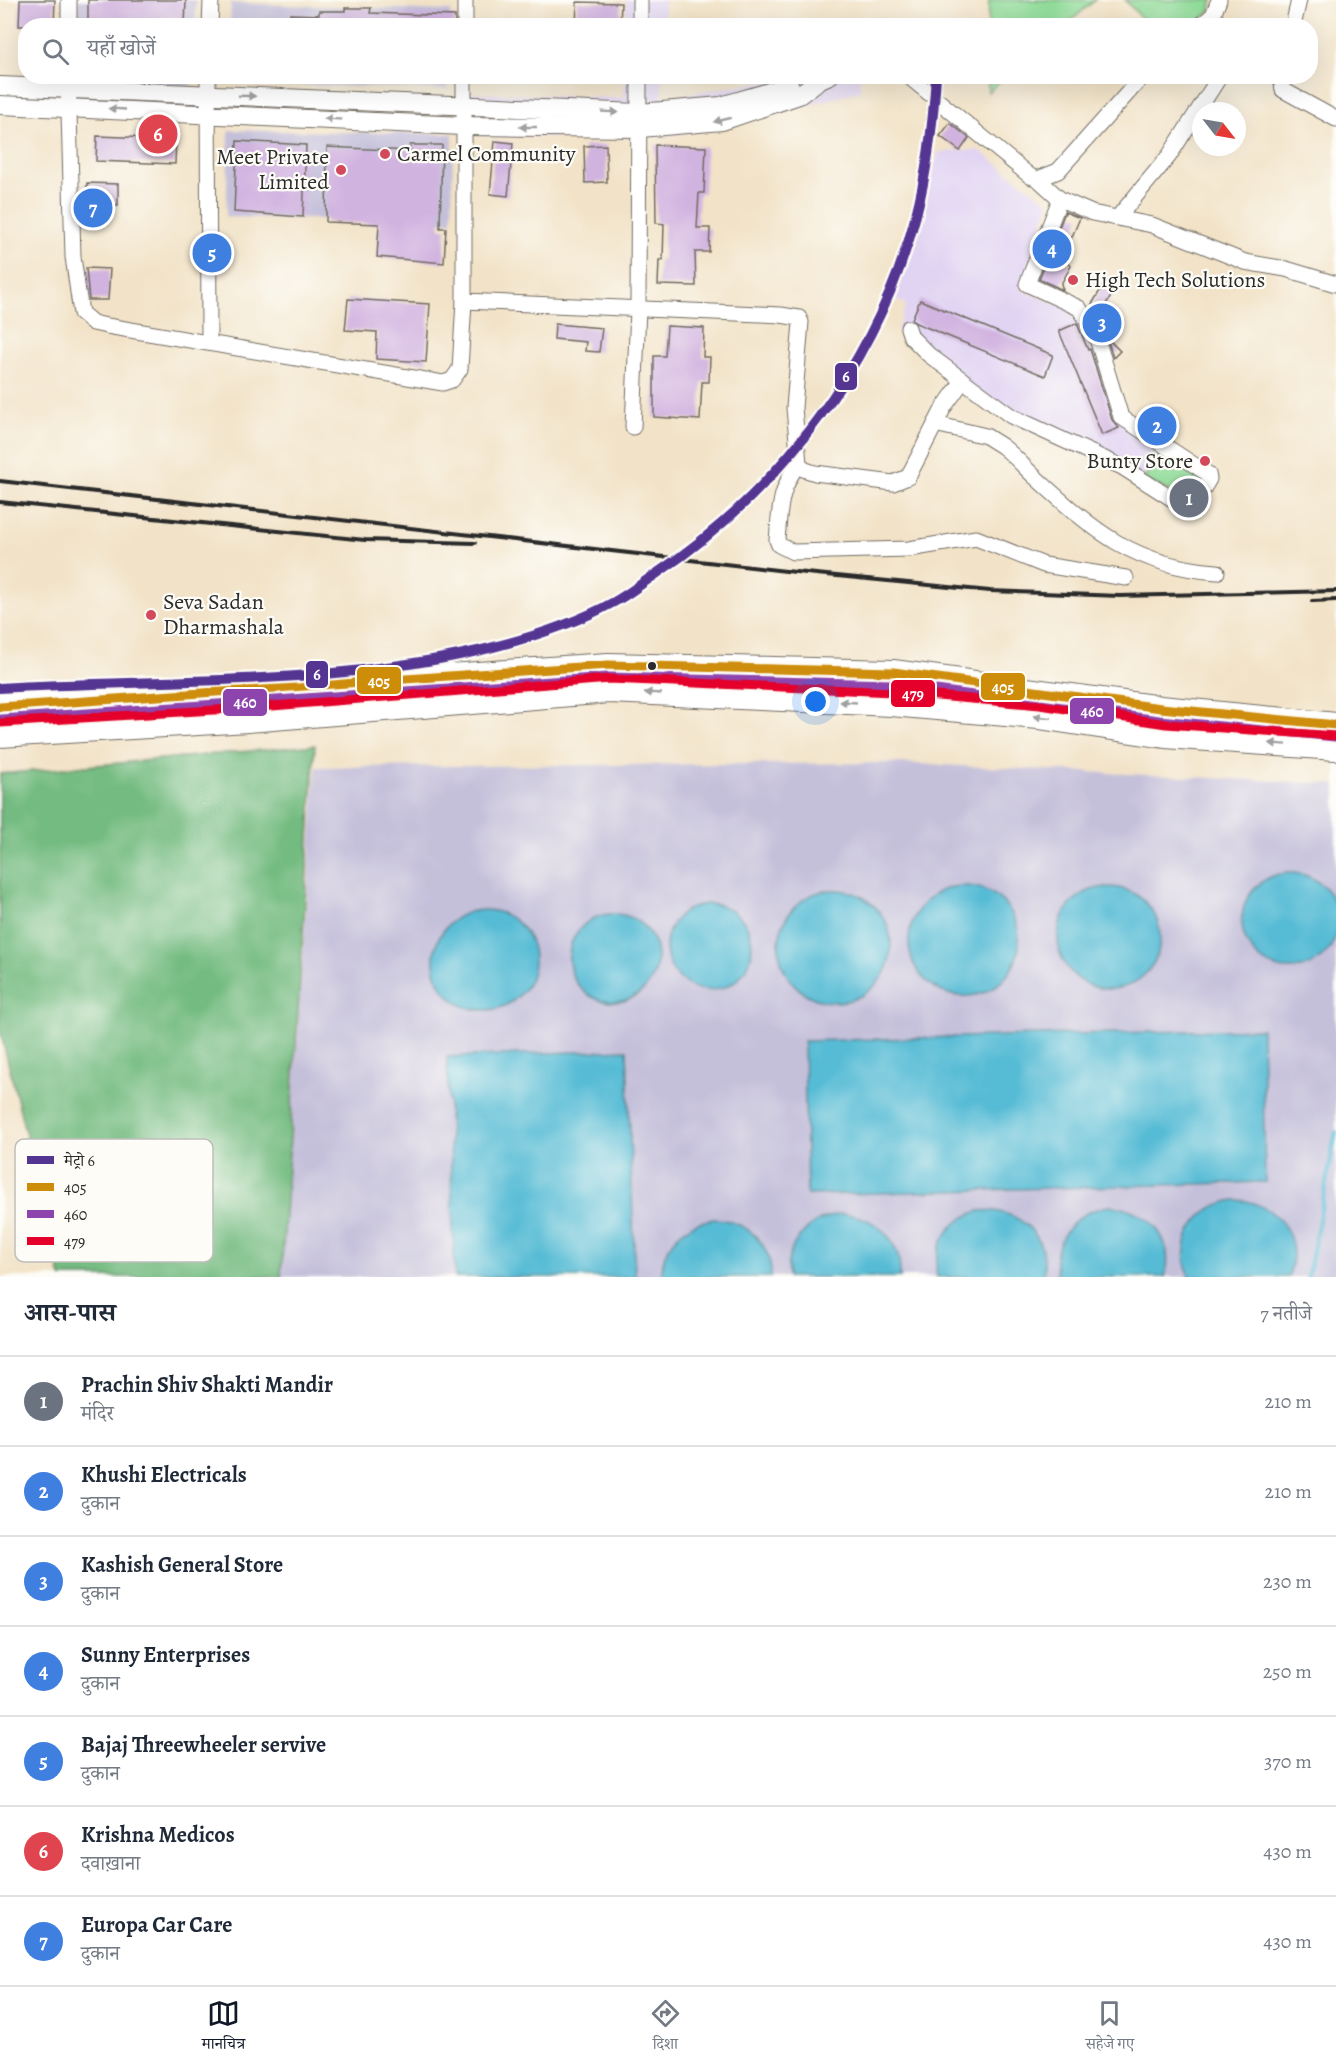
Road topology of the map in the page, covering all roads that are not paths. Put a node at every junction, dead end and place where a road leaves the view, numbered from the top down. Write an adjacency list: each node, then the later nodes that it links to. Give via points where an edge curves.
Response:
1 (69, 0): 7 (street)
2 (211, 0): 8 (street)
3 (465, 0): 9 (street)
4 (640, 0): 10 (street)
5 (1219, 0): 11 (street)
6 (1299, 0): 12 (street)
7 (69, 18)
8 (210, 18)
9 (465, 18)
10 (639, 18)
11 (1209, 18)
12 (1295, 18)
13 (34, 84): 24 (street)
14 (68, 84): 27 (street)
15 (161, 84): 23 (street)
16 (464, 84): 26 (street)
17 (639, 84): 30 (street)
18 (798, 84): 30 (street, via 721,106)
19 (918, 84): 32 (street)
20 (1136, 84): 32 (street, via 1058,171)
21 (1215, 84): 34 (street, via 1169,156)
22 (1282, 84): 29 (street, via 1283,90)
23 (208, 85): 26 (street, one-way to 26); 28 (street)
24 (0, 86)
25 (0, 105): 27 (street)
26 (464, 105): 30 (street, one-way to 30); 31 (street)
27 (68, 107): 28 (street, one-way to 27); 39 (street, via 73,257 81,313 93,323)
28 (208, 114): 31 (street, one-way to 28); 39 (street)
29 (1336, 119)
30 (639, 121): 31 (street, one-way to 31); 37 (street)
31 (464, 126): 36 (street)
32 (1038, 179): 33 (street)
33 (1060, 199): 34 (street, via 1092,213); 40 (street, via 1027,284 1079,308 1095,332 1121,417 1207,472 1209,479 1192,508 1185,507 1140,477 1011,416)
34 (1119, 216): 35 (street, via 1245,262)
35 (1336, 284)
36 (464, 301): 37 (street); 39 (street, via 460,369 452,380 443,382)
37 (638, 309): 42 (street); 43 (street, via 799,318 794,408)
38 (908, 328): 40 (street, via 918,345)
39 (208, 342)
40 (962, 382): 41 (street)
41 (935, 424): 43 (street, via 913,470 902,481 815,473 803,470); 44 (street, via 986,436 1002,446 1115,544 1161,563)
42 (633, 427)
43 (798, 463): 45 (street, via 784,485 777,540 793,552 909,549 976,538 1044,565)
44 (1217, 572)
45 (1126, 579)
46 (0, 707): 47 (highway, via 620,665 893,672 1161,708)
47 (1336, 725)
48 (0, 735): 49 (highway, one-way to 48, via 1165,736 1039,717 891,704 609,691)
49 (1336, 748)

